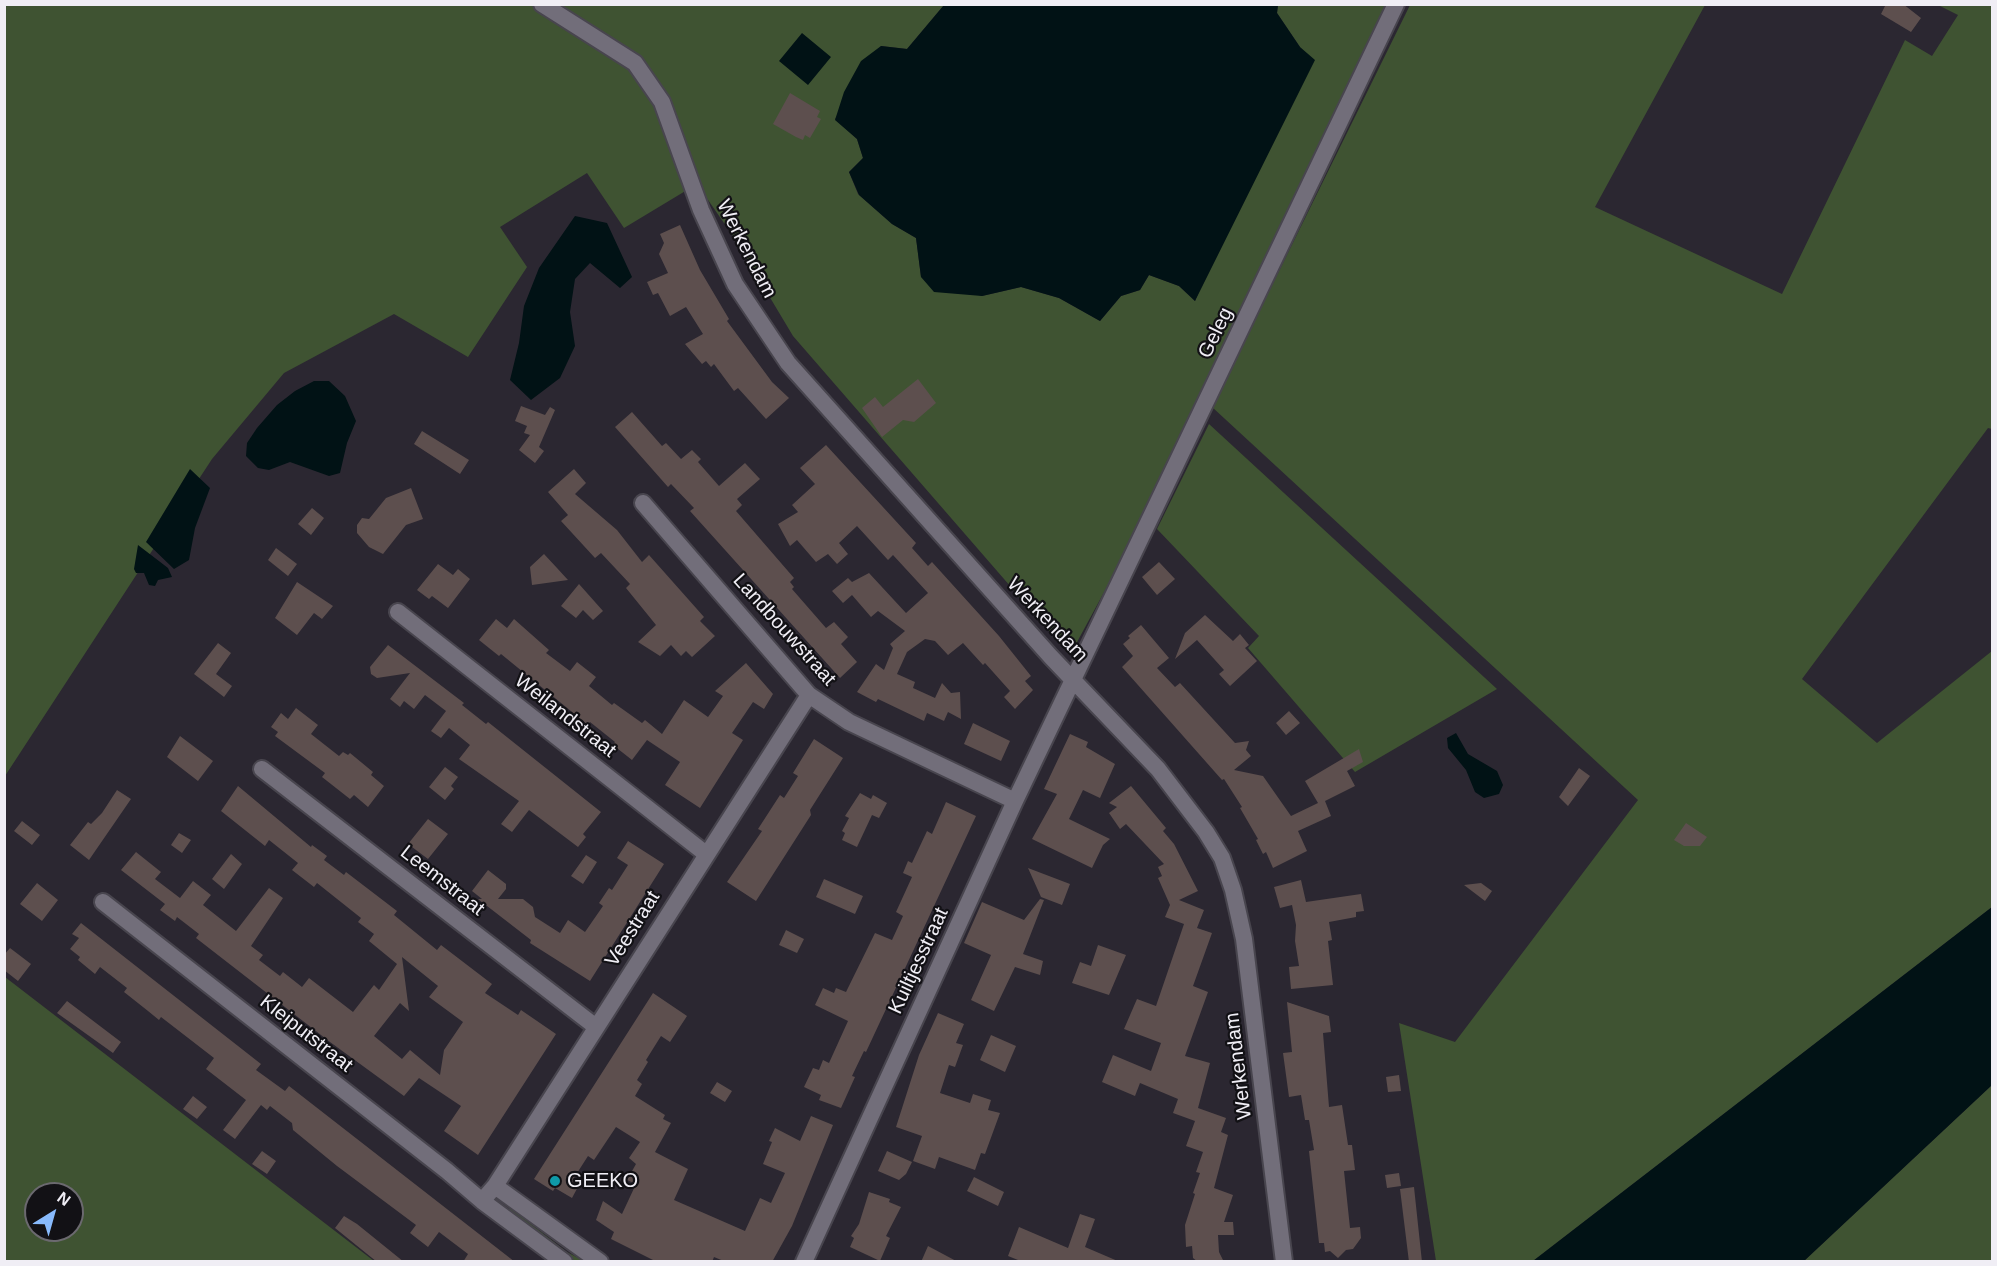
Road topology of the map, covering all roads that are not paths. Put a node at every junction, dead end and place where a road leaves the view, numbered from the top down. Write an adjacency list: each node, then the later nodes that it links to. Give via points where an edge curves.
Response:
1 (542, 4): 5 (street, Werkendam, via 635,63 662,102 701,210 735,284 788,363)
2 (1396, 4): 5 (street, Geleg)
3 (643, 503): 6 (street, Landbouwstraat)
4 (398, 612): 9 (street, Weilandstraat)
5 (1073, 679): 8 (street, Kuiltjesstraat); 17 (street, Werkendam, via 1158,769 1222,858 1244,939)
6 (809, 695): 8 (street, Landbouwstraat, via 849,722); 9 (street, Veestraat)
7 (262, 769): 11 (street, Leemstraat)
8 (1015, 801): 14 (street, Kuiltjesstraat)
9 (706, 854): 11 (street, Veestraat)
10 (103, 902): 13 (street, Kleiputstraat)
11 (596, 1027): 12 (street, Veestraat)
12 (495, 1186): 13 (street); 16 (street)
13 (482, 1201): 15 (street, Kleiputstraat)
14 (806, 1261)
15 (564, 1262)
16 (600, 1262)
17 (1284, 1262)

